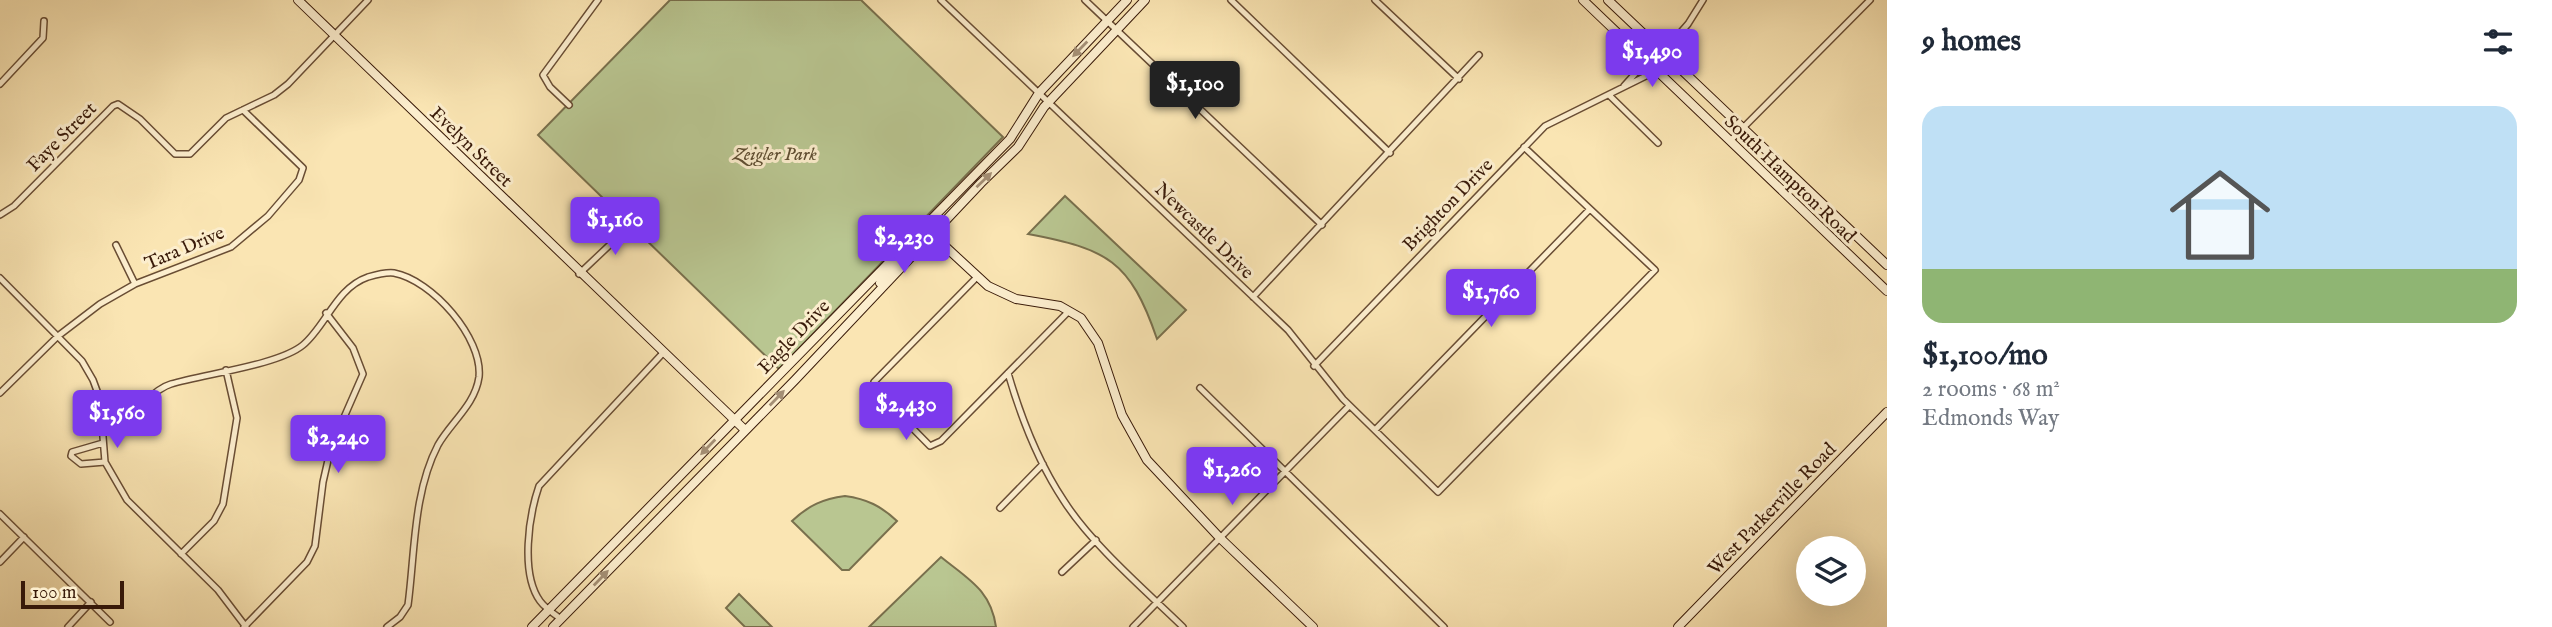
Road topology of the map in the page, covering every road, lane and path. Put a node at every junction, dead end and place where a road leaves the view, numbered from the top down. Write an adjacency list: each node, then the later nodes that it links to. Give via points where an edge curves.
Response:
1 (298, 0): 17 (street, Evelyn Street)
2 (368, 0): 17 (street, Faye Street)
3 (598, 0): 26 (street, via 542,75)
4 (941, 0): 23 (street, Newcastle Drive)
5 (1085, 0): 15 (street)
6 (1127, 0): 15 (street, Eagle Drive)
7 (1145, 0): 16 (street, Eagle Drive)
8 (1231, 0): 34 (street)
9 (1374, 0): 21 (street)
10 (1583, 0): 20 (street, South Hampton Road)
11 (1608, 0): 18 (street, South Hampton Road)
12 (1703, 0): 18 (street)
13 (1870, 0): 28 (street)
14 (44, 21): 22 (street, via 43,38)
15 (1107, 21): 16 (street); 23 (street, Eagle Drive, one-way to 23)
16 (1118, 29): 25 (street, Eagle Drive); 39 (street)
17 (335, 35): 27 (street, Faye Street, via 274,95); 44 (street, Evelyn Street)
18 (1664, 53): 20 (street); 28 (street, South Hampton Road)
19 (1479, 55): 21 (street)
20 (1651, 66): 24 (street, Brighton Drive, via 1650,74); 30 (street, South Hampton Road)
21 (1459, 79): 34 (street)
22 (0, 84)
23 (1039, 93): 25 (street, Newcastle Drive); 29 (street, Eagle Drive)
24 (1610, 96): 31 (street); 32 (street, Brighton Drive, via 1545,127)
25 (1048, 102): 33 (street, Eagle Drive); 49 (street, Newcastle Drive)
26 (569, 106)
27 (243, 110): 36 (street, Faye Street, via 226,118 190,154 181,155 164,146 124,105 113,106); 47 (street, Tara Drive, via 303,168 299,180 268,216 231,247)
28 (1743, 128): 30 (street); 43 (street, South Hampton Road)
29 (1010, 139): 33 (street); 38 (street, Eagle Drive)
30 (1730, 141): 48 (street, South Hampton Road)
31 (1658, 143)
32 (1524, 147): 35 (street); 56 (street, Brighton Drive)
33 (1018, 148): 40 (street, Eagle Drive, one-way to 33)
34 (1390, 153): 39 (street)
35 (1589, 209): 67 (street); 67 (street, Newcastle Drive, via 1654,270 1438,492)
36 (0, 215)
37 (634, 222): 44 (street)
38 (922, 225): 40 (street); 42 (street, Eagle Drive)
39 (1322, 225): 49 (street)
40 (932, 234): 45 (street); 50 (street, Eagle Drive)
41 (116, 244): 47 (street)
42 (901, 247): 50 (street, via 906,253); 55 (street, Eagle Drive)
43 (1887, 265)
44 (579, 274): 54 (street, Evelyn Street)
45 (977, 277): 51 (street, via 1016,299); 58 (street, via 879,375 874,389 922,440 935,446)
46 (0, 278): 53 (street)
47 (135, 284): 53 (street, Tara Drive)
48 (1887, 291)
49 (1253, 297): 56 (street, Newcastle Drive, via 1299,342)
50 (864, 305): 59 (street, Eagle Drive)
51 (1069, 311): 58 (street); 77 (street, via 1081,318 1098,343 1122,415 1147,460)
52 (326, 313): 57 (street, via 312,336 291,353); 88 (street, via 353,348 363,374 331,447 315,547 307,562); 89 (street, via 366,278 392,273 422,287 453,315 477,357 479,377 468,404 438,445 421,491 408,605)
53 (58, 336): 61 (street, Tara Drive); 64 (street, via 93,380)
54 (663, 353): 65 (street, Evelyn Street); 84 (street, via 539,486 530,513 529,555 539,600)
55 (787, 365): 59 (street); 65 (street, Eagle Drive)
56 (1314, 366): 62 (street, Newcastle Drive)
57 (226, 370): 64 (street, via 169,384 129,412); 79 (street, via 237,418 223,504 214,521)
58 (1008, 373): 70 (street, via 1022,420)
59 (799, 376): 66 (street, Eagle Drive, one-way to 59)
60 (1200, 388): 71 (street)
61 (0, 393)
62 (1349, 406): 67 (street, Newcastle Drive); 71 (street)
63 (1887, 412): 96 (street, West Parkerville Road)
64 (101, 416): 68 (street)
65 (734, 420): 66 (street, Evelyn Street); 73 (street, Eagle Drive, one-way to 73)
66 (745, 430): 75 (street, Eagle Drive)
67 (1375, 430)
68 (103, 443): 69 (street); 69 (street, via 78,447 71,456 81,464)
69 (105, 462): 79 (street, via 127,500)
70 (1043, 464): 72 (street); 78 (street, via 1065,504)
71 (1284, 472): 77 (street); 95 (street)
72 (1000, 508)
73 (646, 510): 75 (street); 84 (street, Eagle Drive)
74 (0, 514): 76 (street)
75 (657, 520): 85 (street, Eagle Drive, one-way to 75)
76 (24, 537): 80 (street); 83 (street)
77 (1220, 538): 82 (street); 94 (street)
78 (1096, 540): 81 (street); 82 (street)
79 (181, 554): 88 (street, via 218,590)
80 (0, 562)
81 (1062, 572)
82 (1158, 602): 92 (street); 93 (street)
83 (91, 603): 86 (street); 87 (street)
84 (549, 610): 85 (street); 90 (street, Eagle Drive)
85 (561, 619): 91 (street, Eagle Drive)
86 (110, 622)
87 (68, 627)
88 (245, 627)
89 (387, 627)
90 (532, 627)
91 (553, 627)
92 (1133, 627)
93 (1183, 627)
94 (1312, 627)
95 (1444, 627)
96 (1678, 627)

